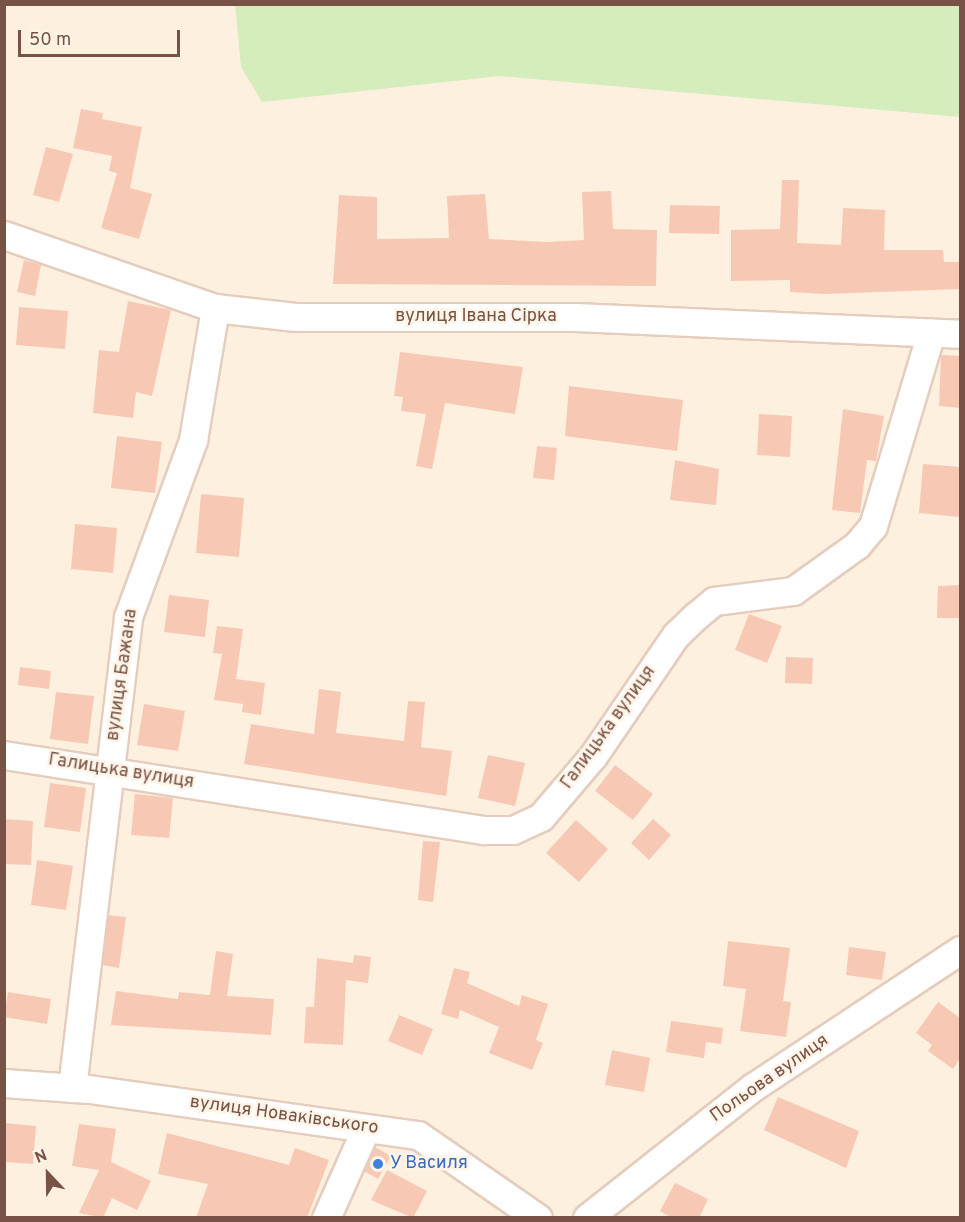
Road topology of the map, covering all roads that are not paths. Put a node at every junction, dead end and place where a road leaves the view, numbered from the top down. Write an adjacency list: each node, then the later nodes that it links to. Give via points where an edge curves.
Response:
1 (4, 235): 2 (street, вулиця Івана Сірка)
2 (215, 308): 3 (street, вулиця Івана Сірка, via 295,317 575,317); 6 (street, вулиця Бажана, via 193,440 128,616)
3 (931, 333): 4 (street, вулиця Івана Сірка); 6 (street, Галицька вулиця, via 873,526 856,544 793,591 714,601 696,616 676,635 593,756 541,817 513,830 484,830)
4 (960, 334)
5 (4, 755): 6 (street, Галицька вулиця)
6 (110, 769): 9 (street, вулиця Бажана)
7 (960, 950): 13 (street, Польова вулиця, via 753,1087)
8 (4, 1083): 9 (street, вулиця Новаківського)
9 (72, 1088): 10 (street, вулиця Новаківського)
10 (366, 1128): 11 (street); 12 (street, вулиця Новаківського, via 418,1135)
11 (326, 1218)
12 (538, 1218)
13 (587, 1218)

